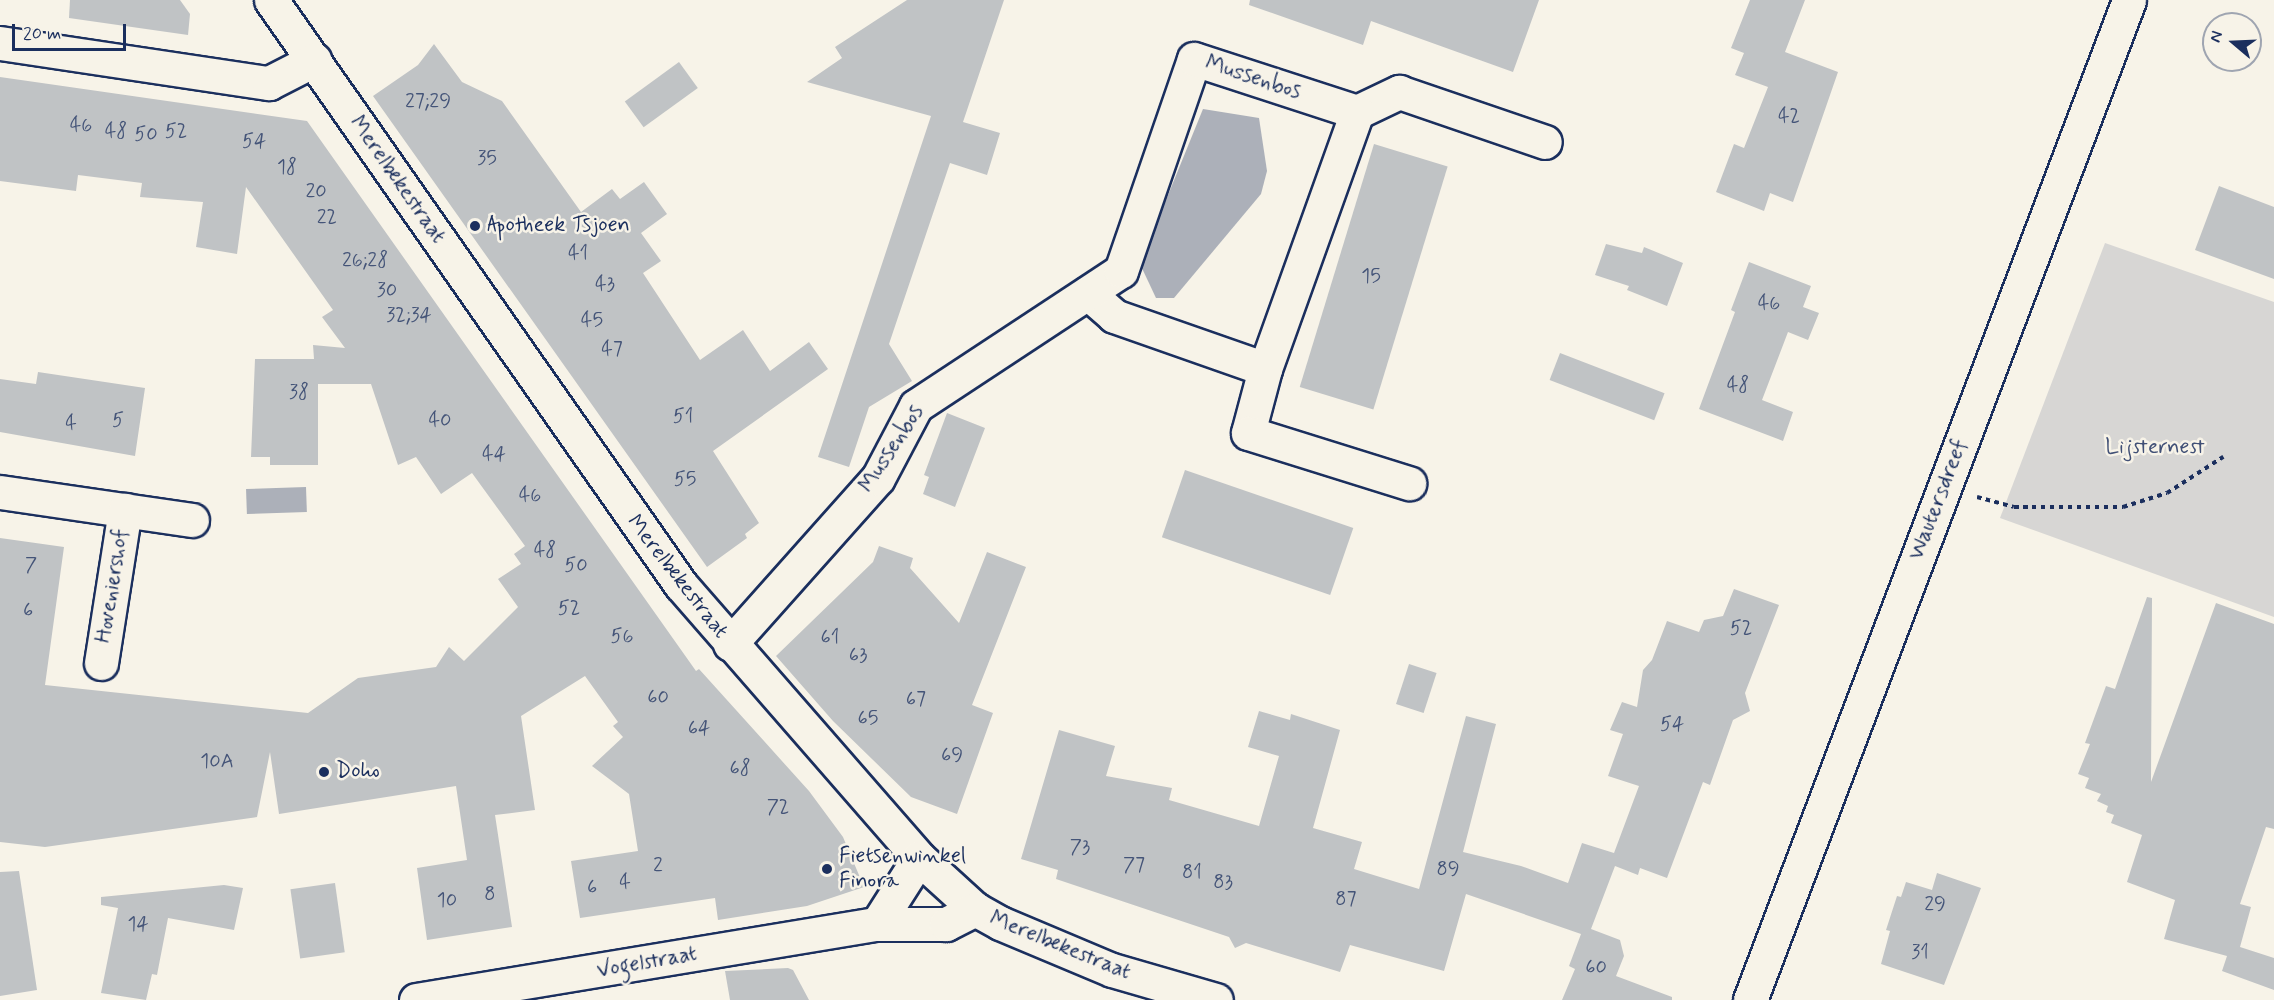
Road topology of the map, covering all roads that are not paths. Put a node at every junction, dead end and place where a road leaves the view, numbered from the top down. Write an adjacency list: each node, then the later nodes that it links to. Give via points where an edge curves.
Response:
1 (271, 0): 4 (street, Merelbekestraat)
2 (2129, 0): 21 (street, Wautersdreef)
3 (0, 43): 4 (street, via 269,82)
4 (314, 60): 13 (street, Merelbekestraat, via 618,500)
5 (1357, 112): 6 (street, via 1399,92); 7 (street, Mussenbos, via 1194,59 1121,271); 8 (street)
6 (1545, 142)
7 (1088, 293): 8 (street, via 1114,316); 13 (street, Mussenbos, via 916,406 878,478)
8 (1265, 369): 9 (street, via 1248,433)
9 (1409, 483)
10 (0, 492): 11 (street, Hoveniershof)
11 (125, 510): 12 (street, Hoveniershof); 14 (street, Hoveniershof)
12 (192, 520)
13 (730, 644): 15 (street, Merelbekestraat)
14 (101, 663)
15 (919, 858): 16 (street, Merelbekestraat); 17 (street)
16 (975, 909): 17 (street, Vogelstraat, via 946,924); 20 (street, Merelbekestraat, via 1112,970)
17 (877, 924): 18 (street, Vogelstraat)
18 (481, 996): 19 (street, Vogelstraat)
19 (416, 1000)
20 (1216, 1000)
21 (1750, 1000)

